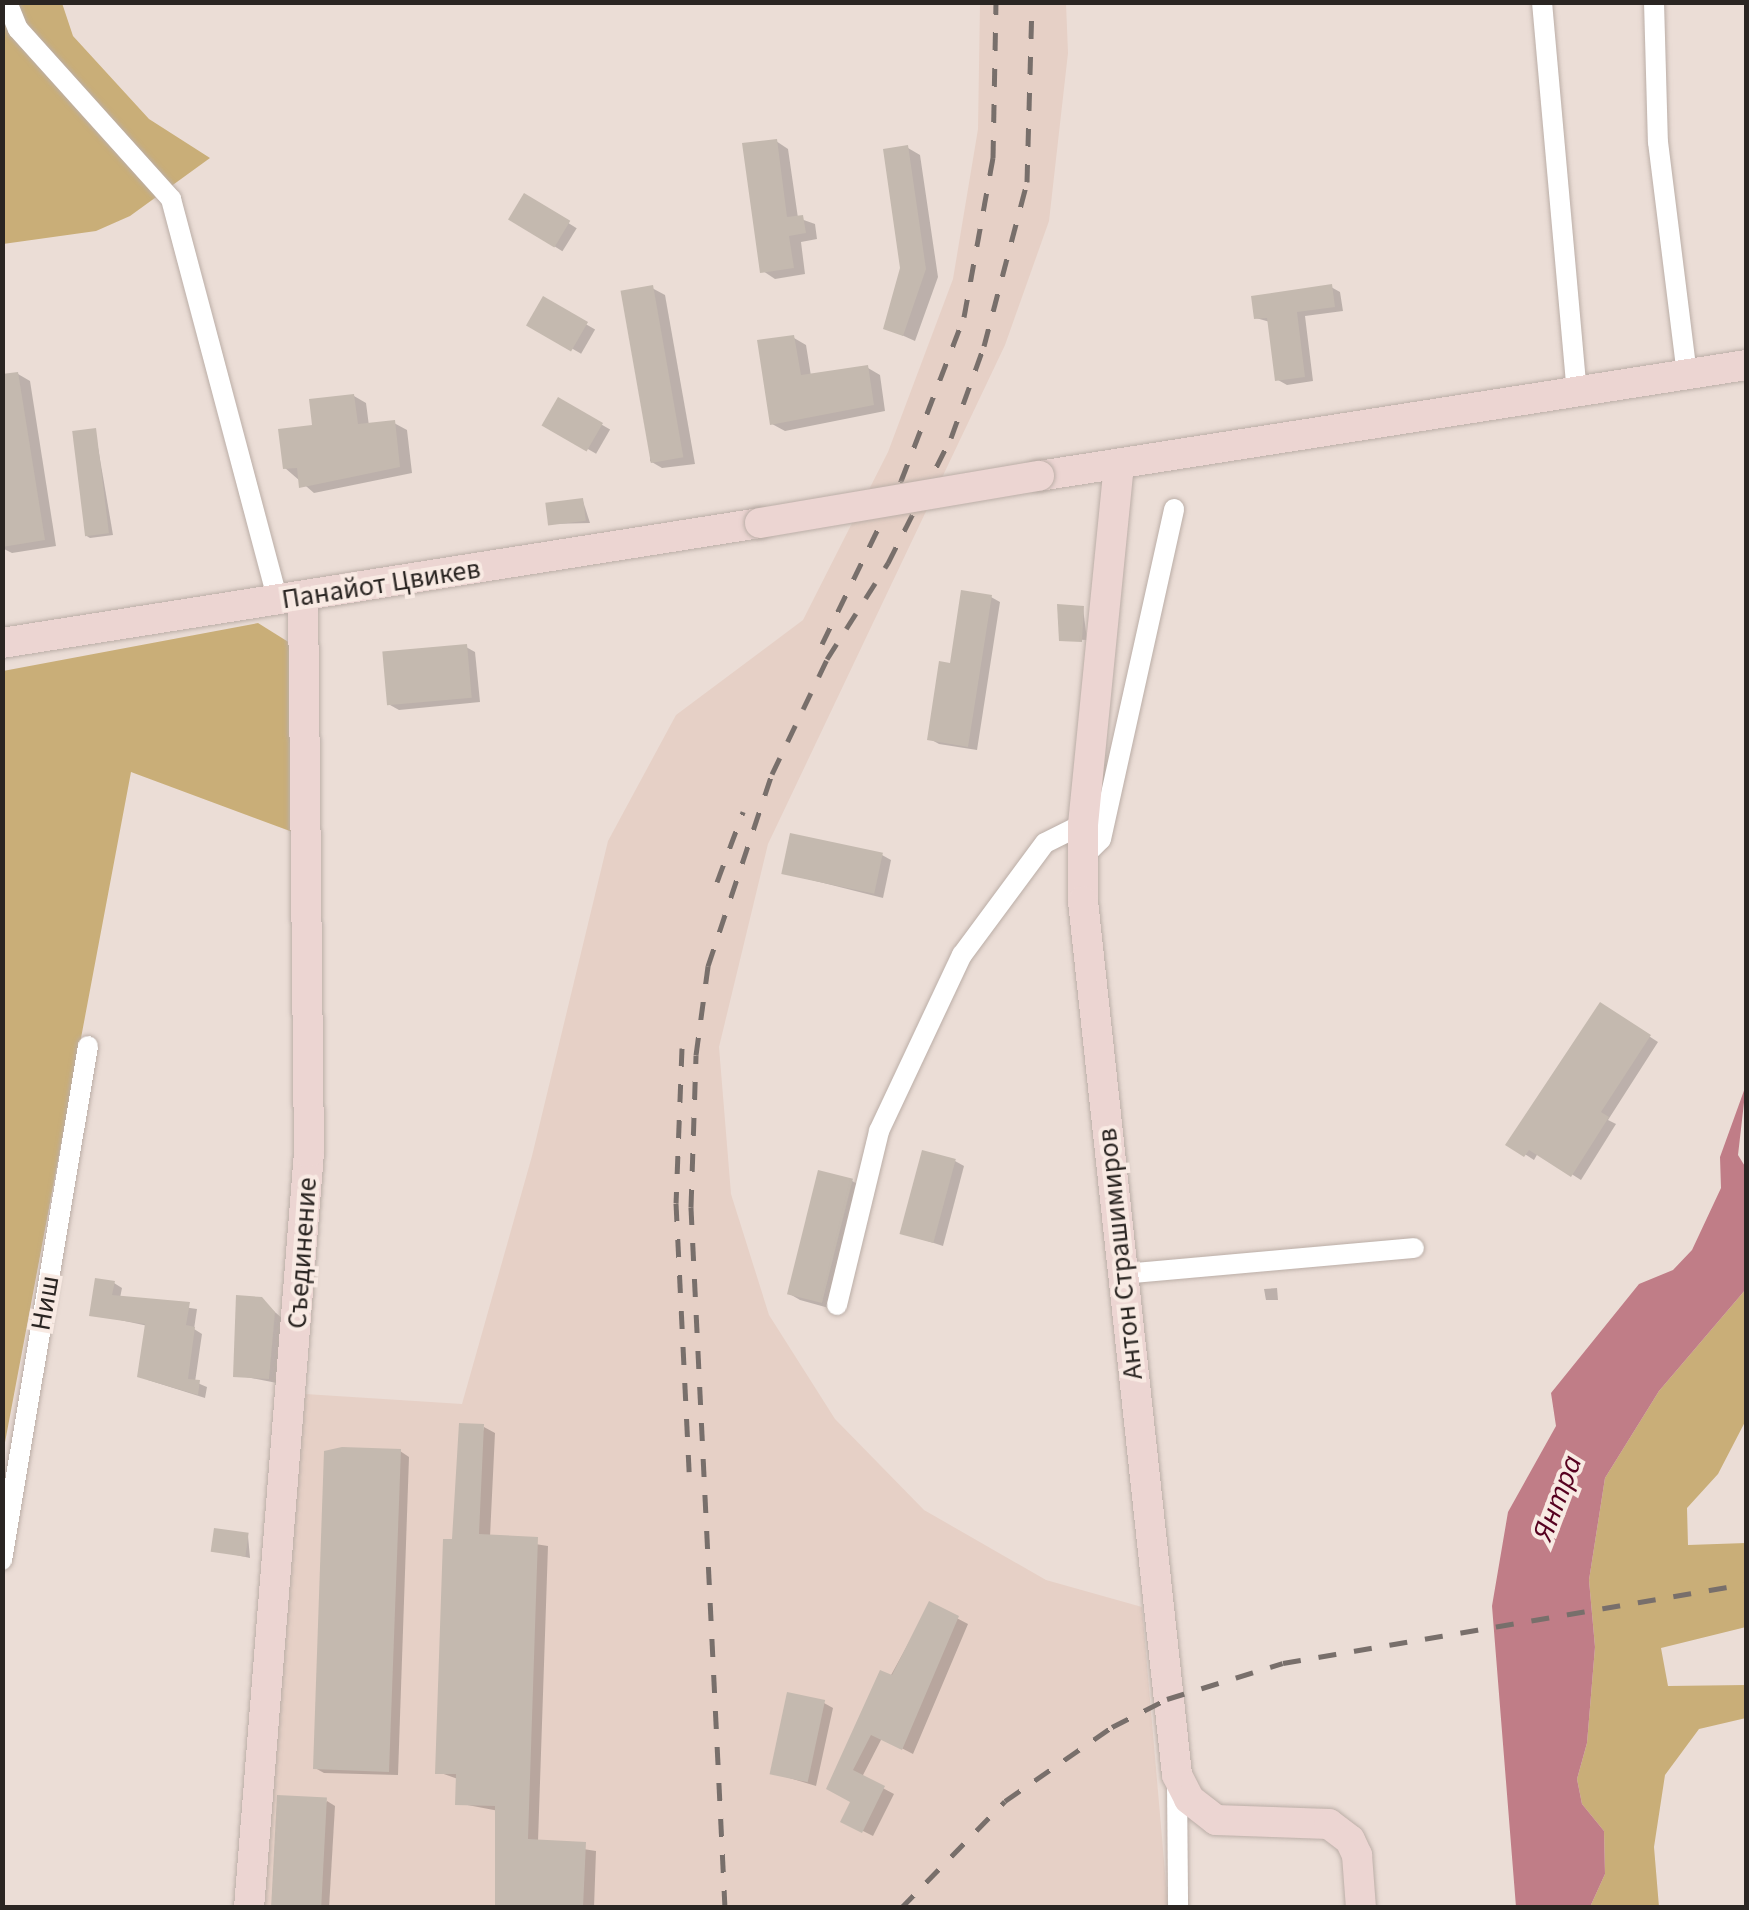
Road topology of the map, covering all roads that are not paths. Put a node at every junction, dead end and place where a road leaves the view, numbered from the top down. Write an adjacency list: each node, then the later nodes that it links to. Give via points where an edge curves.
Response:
1 (7, 2): 9 (street, via 18,29 171,199)
2 (1542, 2): 6 (street)
3 (1654, 2): 5 (street, via 1658,142)
4 (1746, 365): 5 (main road, Панайот Цвикев)
5 (1687, 374): 6 (main road, Панайот Цвикев)
6 (1577, 392): 7 (main road, Панайот Цвикев)
7 (1119, 464): 9 (main road, Панайот Цвикев, bridge); 11 (main road, Антон Страшимиров)
8 (1174, 509): 12 (street, via 1101,839)
9 (291, 599): 10 (main road, Панайот Цвикев); 19 (main road, Съединение, via 309,1152)
10 (2, 643)
11 (1084, 824): 12 (main road, Антон Страшимиров); 16 (street, via 1045,843 962,955 879,1131)
12 (1082, 857): 15 (main road, Антон Страшимиров)
13 (88, 1046): 17 (street, Ниш)
14 (1414, 1248): 15 (street)
15 (1123, 1274): 18 (main road, Антон Страшимиров)
16 (837, 1305)
17 (2, 1560)
18 (1178, 1774): 20 (street); 21 (main road, Антон Страшимиров, via 1188,1799 1216,1820 1314,1821 1340,1832 1357,1855)
19 (249, 1908)
20 (1178, 1908)
21 (1361, 1908)

